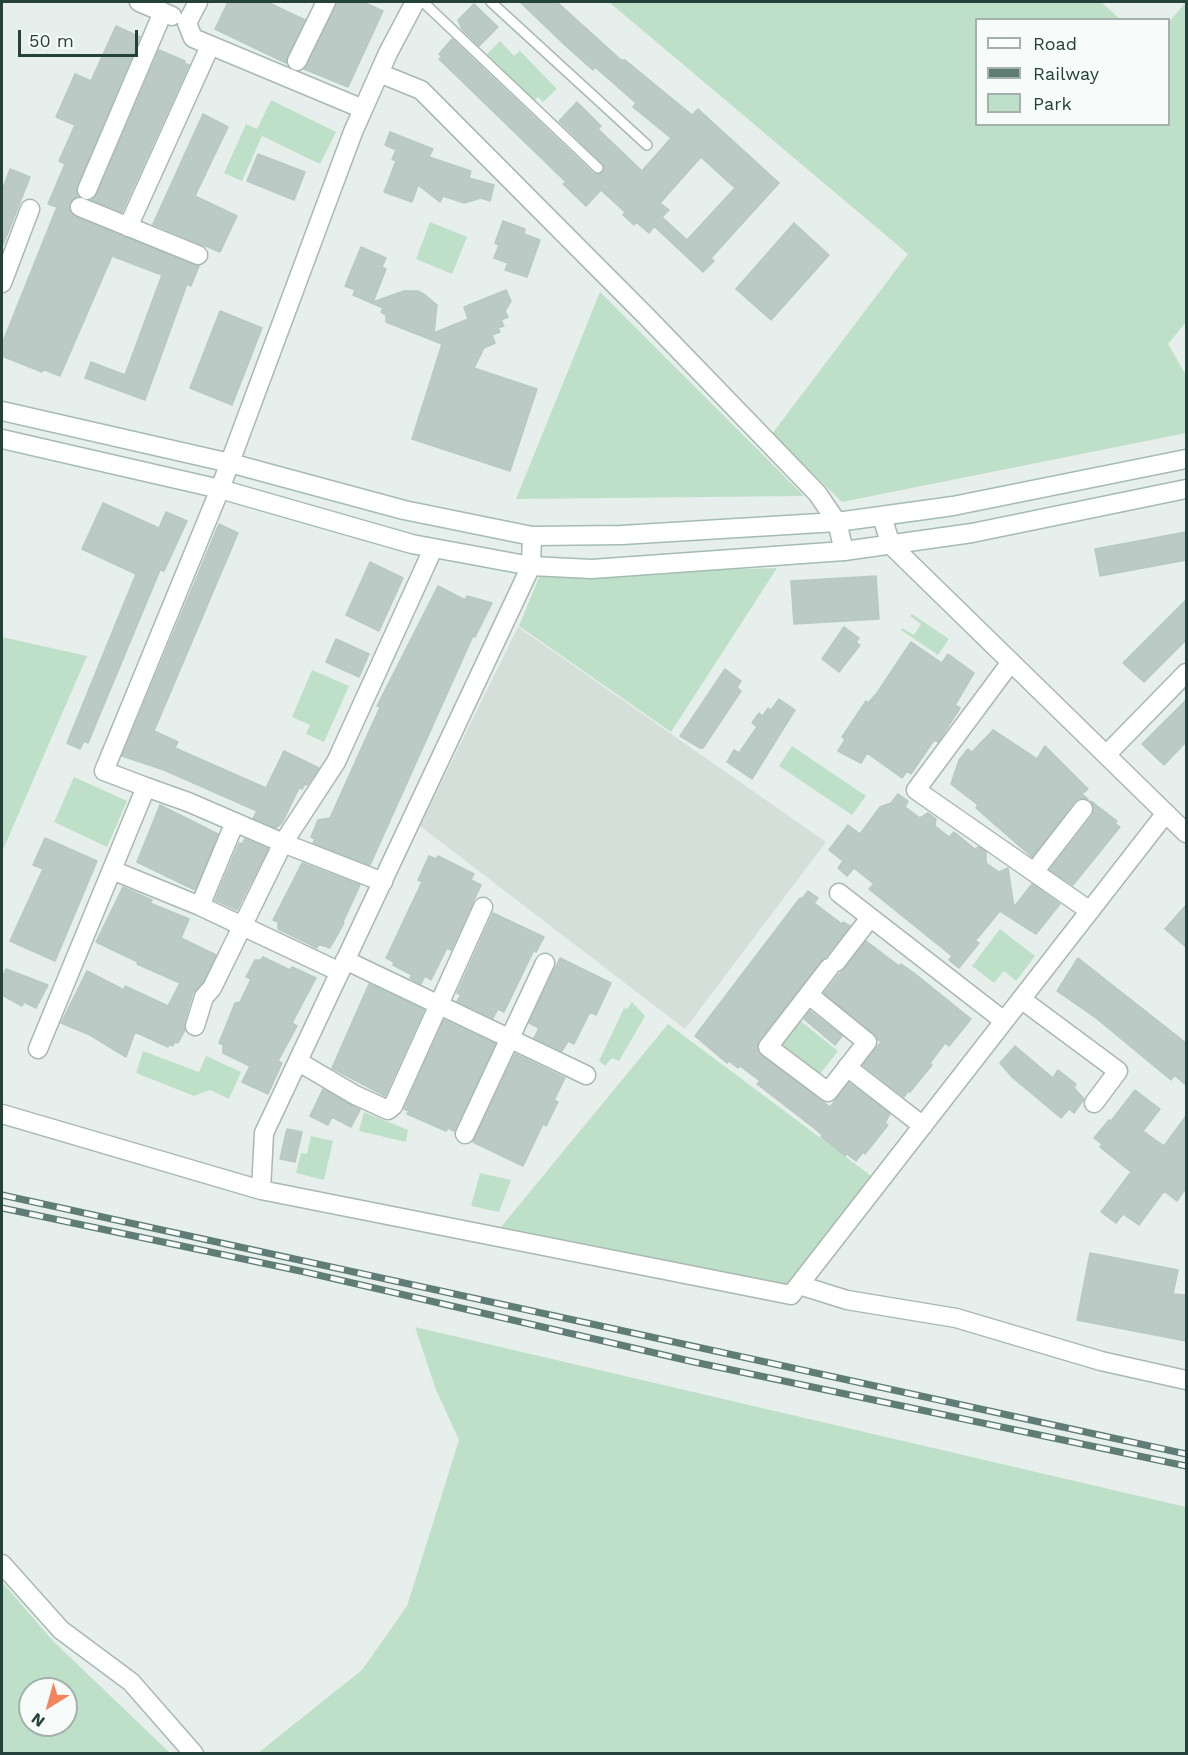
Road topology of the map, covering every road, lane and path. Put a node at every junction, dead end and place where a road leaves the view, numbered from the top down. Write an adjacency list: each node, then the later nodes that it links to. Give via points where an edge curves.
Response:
1 (139, 2): 7 (street)
2 (198, 2): 8 (street)
3 (326, 2): 10 (street)
4 (415, 2): 11 (street)
5 (423, 2): 14 (lane)
6 (491, 2): 13 (lane)
7 (163, 12): 8 (street); 16 (street, via 83,199)
8 (187, 23): 9 (street, via 193,38)
9 (210, 46): 12 (street); 16 (street)
10 (297, 61)
11 (379, 73): 12 (street); 26 (street, via 421,90 809,484)
12 (363, 109): 22 (street)
13 (647, 145)
14 (598, 168)
15 (30, 209): 18 (street)
16 (128, 227): 17 (street)
17 (198, 255)
18 (2, 283)
19 (2, 411): 22 (street)
20 (2, 439): 23 (street)
21 (1186, 459): 25 (street, via 953,507)
22 (230, 463): 23 (street); 27 (street, via 404,510)
23 (219, 489): 29 (street); 35 (street, via 104,771)
24 (1186, 489): 28 (street, via 972,533)
25 (882, 517): 26 (street); 28 (street)
26 (837, 522): 27 (street, via 645,534); 30 (street)
27 (532, 536): 31 (street)
28 (891, 545): 30 (street); 32 (street)
29 (433, 549): 31 (street); 40 (street, via 336,762)
30 (844, 551): 31 (street, via 592,569)
31 (531, 566): 43 (street)
32 (1011, 662): 34 (street); 42 (street, via 916,790)
33 (1186, 673): 34 (street)
34 (1106, 755): 37 (street)
35 (146, 787): 38 (street); 41 (street)
36 (1083, 808): 42 (street)
37 (1166, 813): 39 (street); 47 (street)
38 (235, 822): 40 (street); 45 (street)
39 (1186, 833)
40 (283, 843): 43 (street); 49 (street)
41 (112, 870): 45 (street); 58 (street)
42 (1035, 872): 47 (street)
43 (383, 882): 51 (street)
44 (839, 893): 48 (street)
45 (200, 906): 49 (street)
46 (483, 907): 54 (street)
47 (1090, 911): 53 (street)
48 (870, 918): 52 (street); 55 (street)
49 (241, 925): 51 (street); 56 (street, via 212,988 204,997)
50 (545, 963): 57 (street)
51 (342, 966): 54 (street); 59 (street)
52 (809, 995): 60 (street, via 867,1042); 60 (street, via 768,1047 828,1092)
53 (1021, 999): 55 (street); 62 (street, via 1118,1071)
54 (437, 1004): 57 (street); 59 (street, via 388,1110)
55 (1004, 1021): 64 (street)
56 (195, 1026)
57 (509, 1039): 61 (street); 65 (street)
58 (38, 1049)
59 (299, 1062): 66 (street, via 264,1133)
60 (848, 1067): 64 (street)
61 (586, 1075)
62 (1094, 1103)
63 (2, 1114): 66 (street)
64 (923, 1126): 67 (street)
65 (465, 1134)
66 (261, 1190): 67 (street, via 791,1295)
67 (799, 1285): 68 (street, via 847,1300 956,1318)
68 (1186, 1380)
69 (2, 1564): 70 (street, via 61,1630 131,1682)
70 (194, 1754)

